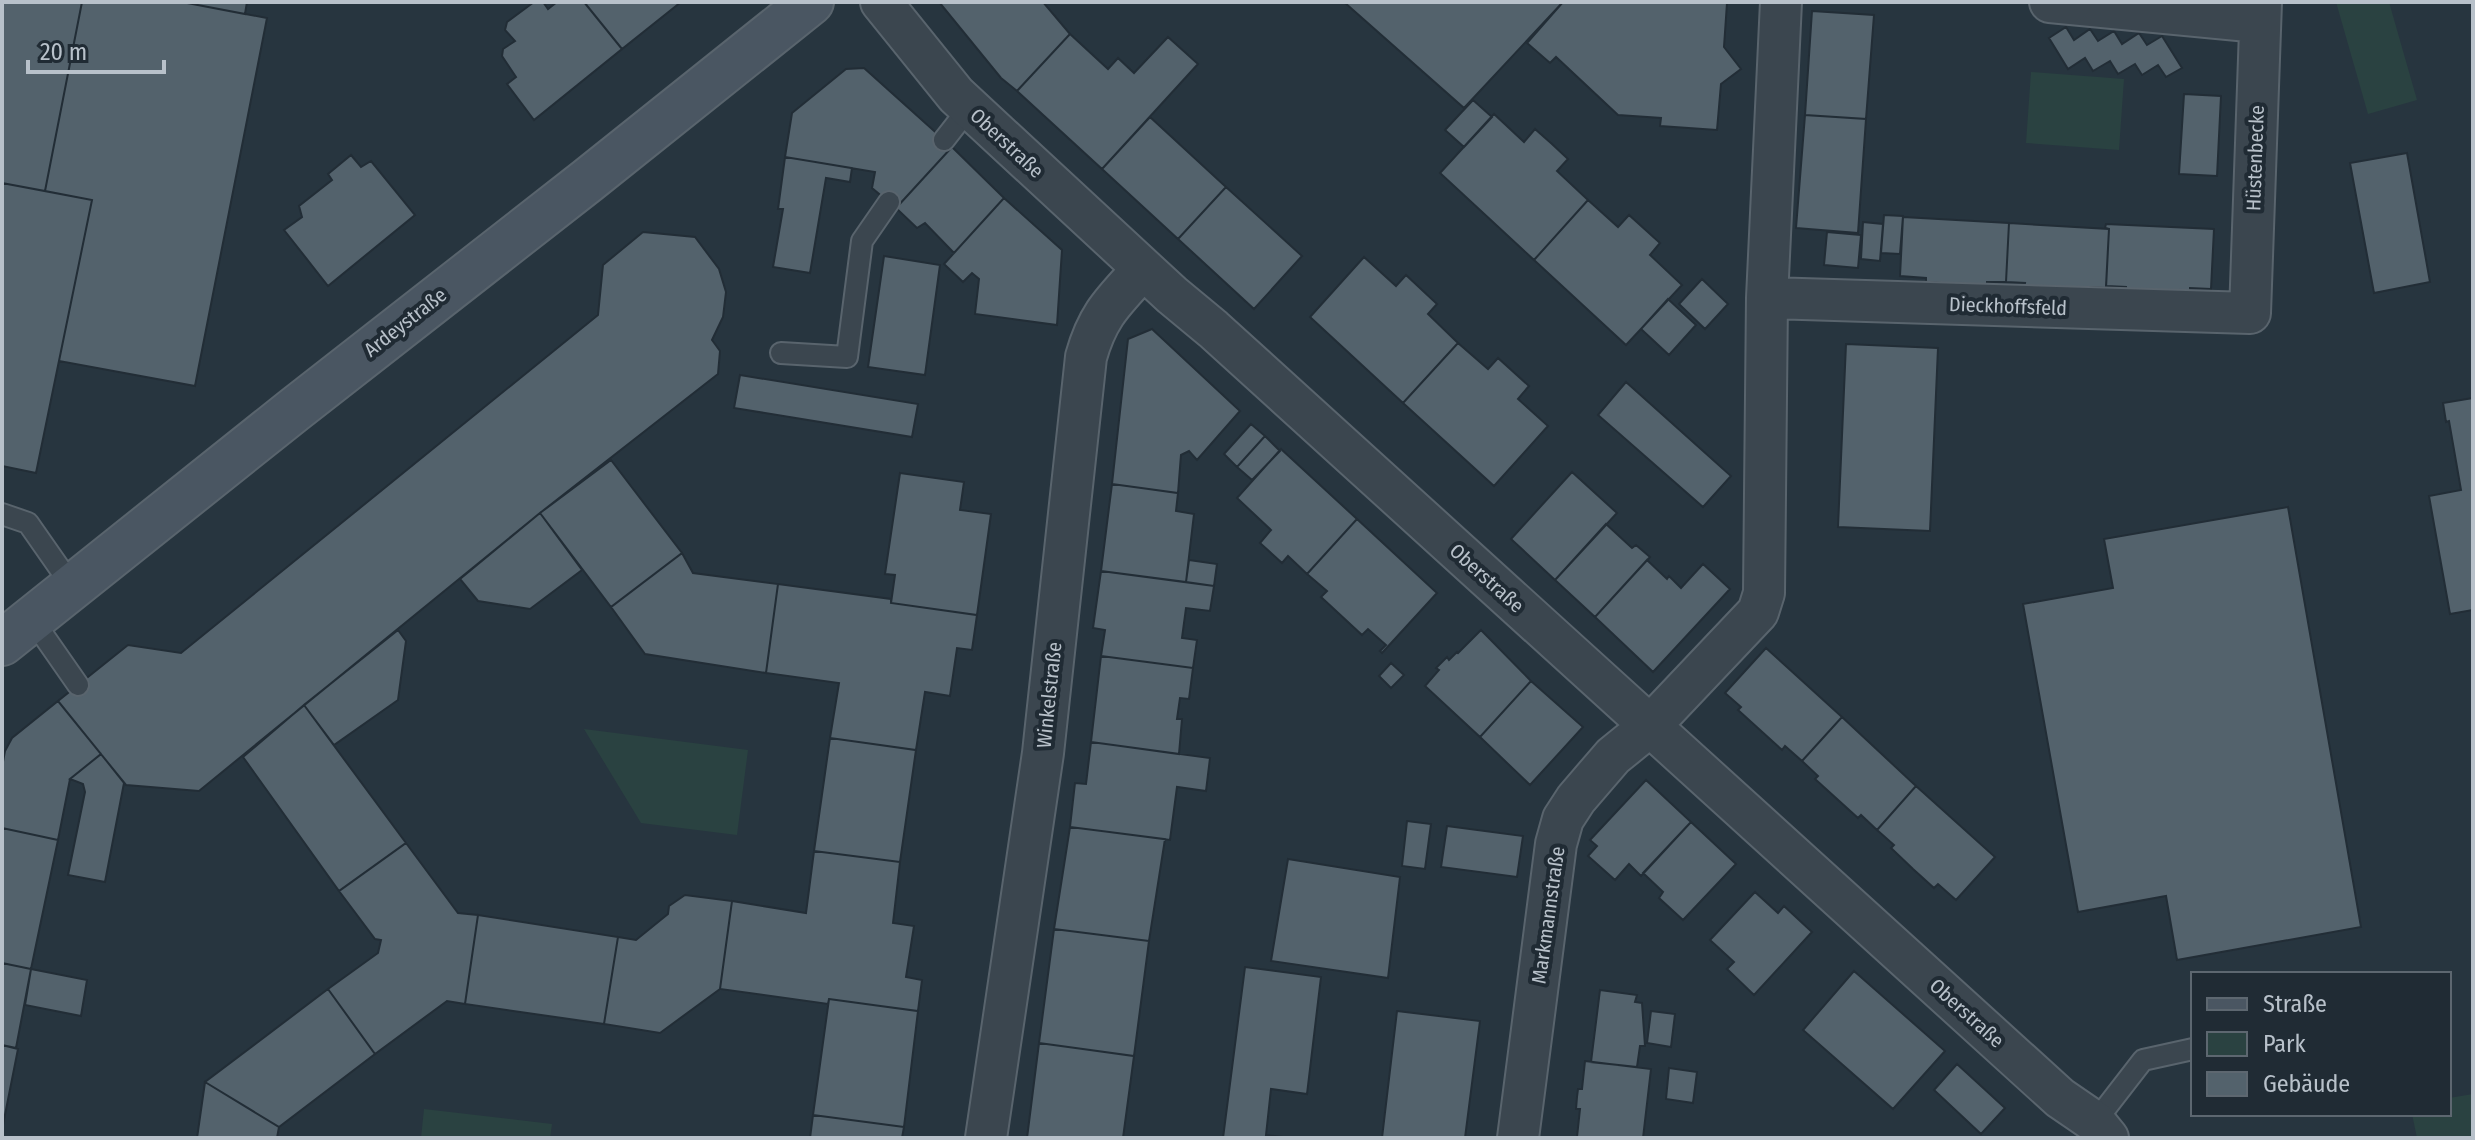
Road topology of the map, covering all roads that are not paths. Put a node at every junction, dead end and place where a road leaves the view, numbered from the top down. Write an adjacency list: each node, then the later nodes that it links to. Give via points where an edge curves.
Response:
1 (811, 2): 14 (main road, Ardeystraße)
2 (881, 2): 6 (street, Oberstraße)
3 (1781, 2): 10 (street)
4 (2050, 2): 5 (street)
5 (2260, 12): 11 (street, Hüstenbecke)
6 (969, 108): 7 (lane); 9 (street, Oberstraße)
7 (944, 140)
8 (889, 202): 12 (lane, via 862,241 847,357)
9 (1143, 269): 17 (street, Oberstraße); 20 (street, Winkelstraße, via 1102,315 1086,357 1043,753)
10 (1767, 298): 11 (street, Dieckhoffsfeld); 17 (street, via 1764,593 1758,612)
11 (2250, 313)
12 (781, 353)
13 (2, 514): 14 (lane, via 28,523)
14 (72, 586): 15 (main road, Ardeystraße)
15 (17, 631): 16 (lane)
16 (78, 685)
17 (1650, 726): 19 (street, Oberstraße, via 2060,1098); 21 (street, Markmannstraße, via 1613,756 1563,819)
18 (2191, 1049): 19 (lane, via 2143,1060)
19 (2102, 1130)
20 (986, 1138)
21 (1518, 1138)

